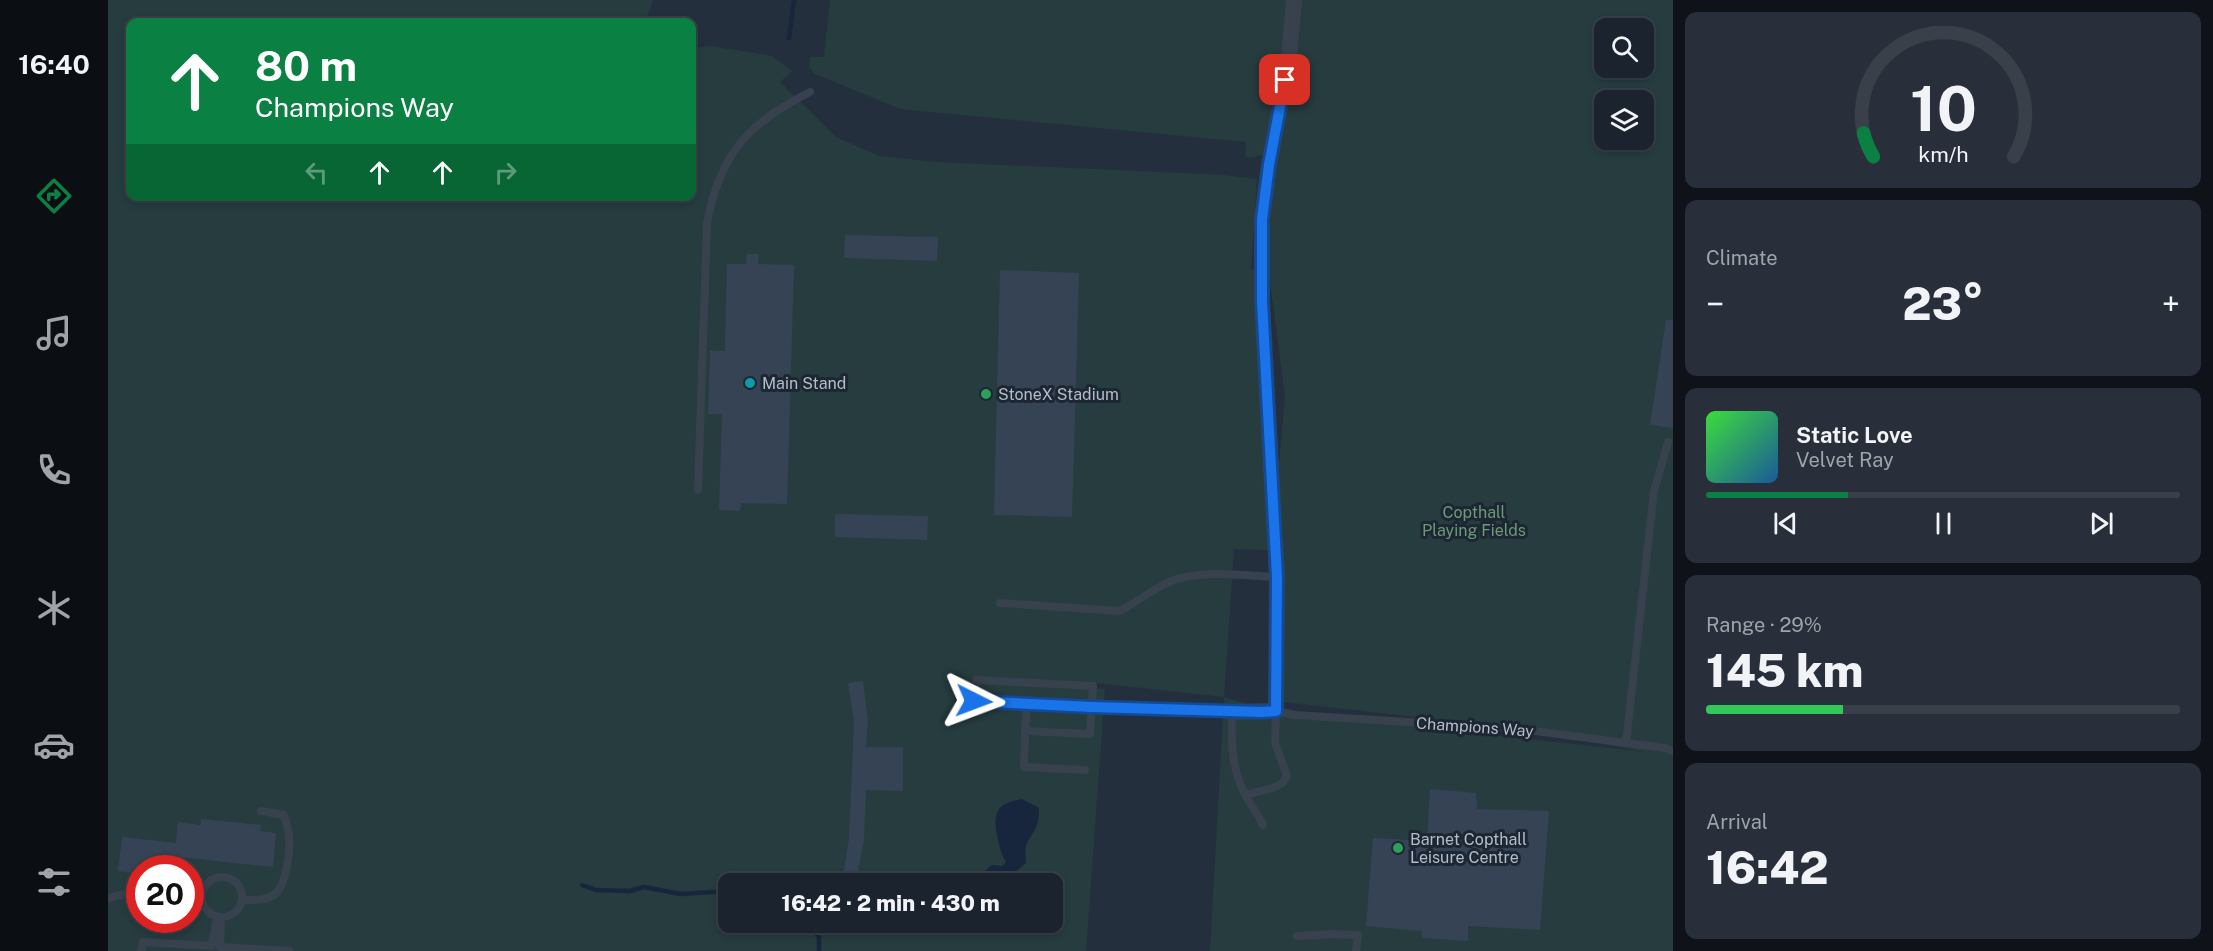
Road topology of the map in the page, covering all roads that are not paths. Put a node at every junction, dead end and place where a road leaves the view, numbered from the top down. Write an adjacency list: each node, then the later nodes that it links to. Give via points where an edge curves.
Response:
1 (1294, 0): 5 (street, via 1289,58 1262,219 1262,302)
2 (810, 92): 4 (lane, via 751,130 721,172 712,198 707,223)
3 (1668, 442): 12 (lane, via 1654,491)
4 (698, 490)
5 (1277, 577): 6 (lane, via 1186,577 1168,582 1119,611); 9 (street)
6 (1000, 603)
7 (1027, 704): 8 (lane); 8 (lane, via 974,701 976,680 1093,686); 11 (lane)
8 (1091, 707): 10 (lane); 11 (lane, via 1090,734)
9 (1276, 711): 10 (street); 12 (lane, Champions Way, via 1520,729); 15 (lane, via 1275,743 1287,776 1278,787)
10 (1232, 712): 15 (lane, via 1233,766)
11 (1025, 731): 14 (lane, via 1024,767)
12 (1626, 743): 13 (lane, Champions Way)
13 (1673, 751)
14 (1085, 770)
15 (1246, 796): 17 (lane)
16 (261, 811): 21 (lane, via 284,815 289,837 285,874 277,893)
17 (1263, 825)
18 (204, 888): 21 (lane, via 212,879 225,877 237,884)
19 (126, 894): 20 (lane)
20 (108, 898)
21 (242, 900): 23 (lane, via 234,914)
22 (204, 906): 23 (lane)
23 (219, 918): 25 (lane, via 212,946 143,942); 26 (lane, via 220,947)
24 (1297, 936): 27 (lane, via 1358,935)
25 (141, 951)
26 (289, 951)
27 (1356, 951)

